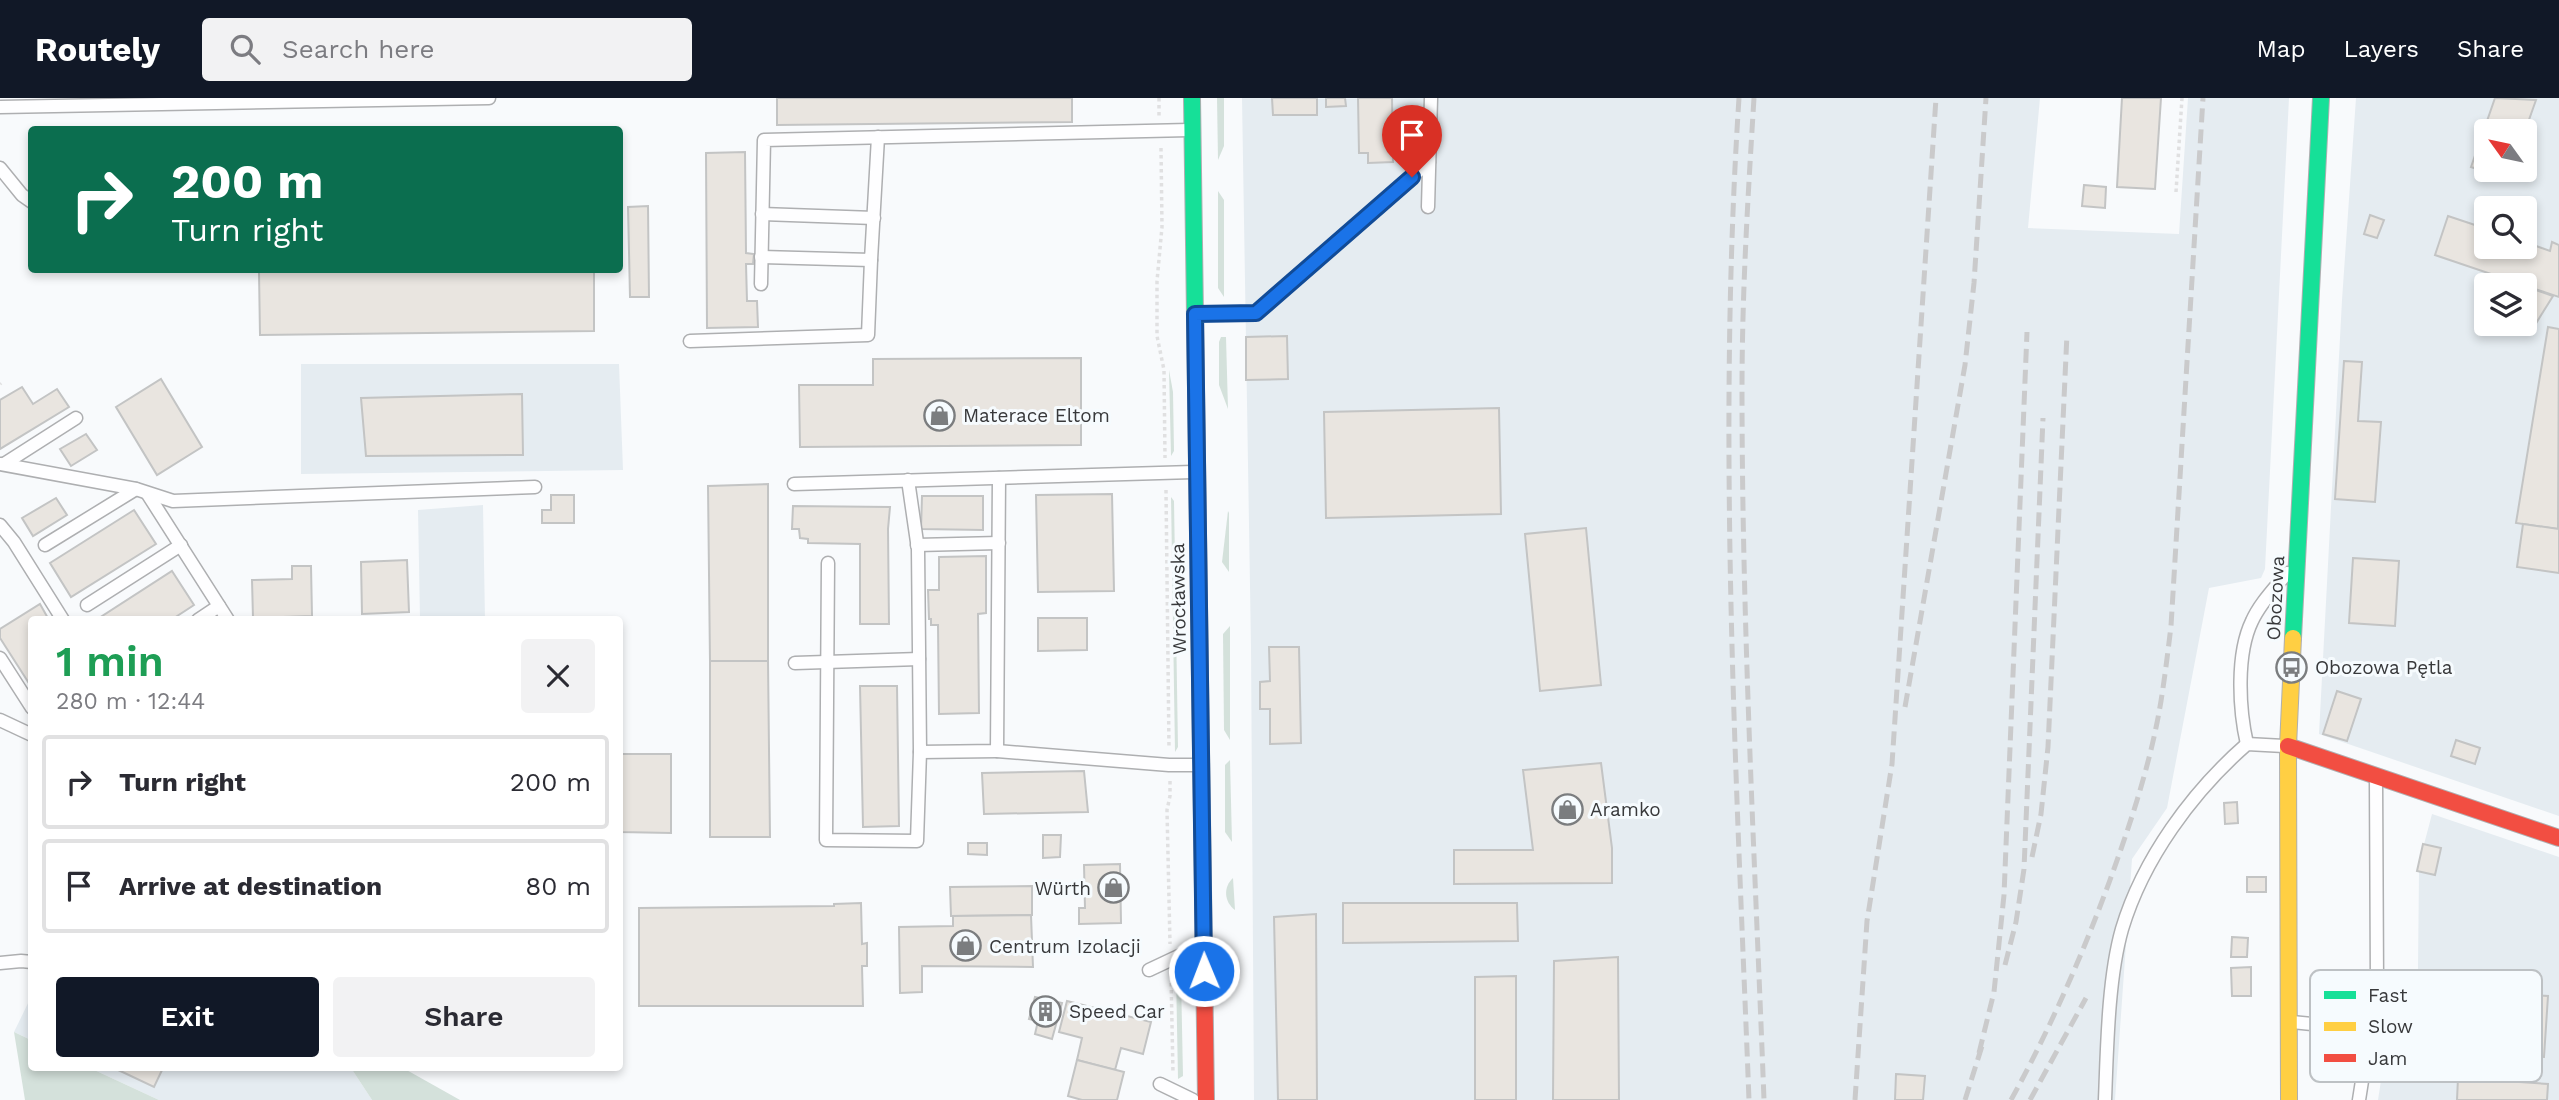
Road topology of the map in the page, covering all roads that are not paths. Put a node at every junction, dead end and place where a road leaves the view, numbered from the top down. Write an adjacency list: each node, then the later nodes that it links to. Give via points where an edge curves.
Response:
1 (489, 98): 5 (lane)
2 (1192, 98): 6 (street, Wrocławska)
3 (1431, 98): 8 (lane)
4 (2321, 98): 32 (street, Obozowa)
5 (0, 107)
6 (1193, 130): 7 (lane); 17 (street, Wrocławska)
7 (878, 137): 12 (lane, via 764,140); 13 (lane)
8 (1429, 162): 11 (lane); 17 (lane, via 1256,313)
9 (0, 168): 10 (lane)
10 (28, 199)
11 (1428, 207)
12 (762, 214): 13 (lane); 14 (lane)
13 (874, 218): 15 (lane)
14 (761, 257): 15 (lane); 16 (lane)
15 (871, 260): 18 (lane, via 868,335)
16 (761, 284)
17 (1195, 314): 21 (street, Wrocławska)
18 (690, 341)
19 (76, 418): 20 (lane)
20 (2, 464): 26 (lane)
21 (1197, 472): 22 (lane); 52 (street, Wrocławska)
22 (999, 478): 23 (lane); 28 (lane)
23 (908, 481): 24 (lane); 31 (lane)
24 (794, 484)
25 (536, 487): 26 (lane, via 173,501)
26 (141, 491): 29 (lane); 30 (lane)
27 (0, 525): 34 (lane)
28 (999, 543): 31 (lane); 50 (lane)
29 (45, 545)
30 (181, 545): 35 (lane); 36 (lane)
31 (917, 545): 42 (lane)
32 (2298, 560): 48 (lane, via 2259,607 2246,634 2241,702); 49 (street, Obozowa)
33 (828, 563): 43 (lane)
34 (31, 569): 37 (lane); 38 (lane)
35 (87, 605)
36 (219, 606): 39 (lane); 40 (lane)
37 (53, 616)
38 (60, 616)
39 (204, 616)
40 (225, 616)
41 (0, 658): 45 (lane)
42 (919, 659): 43 (lane); 51 (lane)
43 (827, 662): 44 (lane); 51 (lane, via 826,840 917,841)
44 (795, 663)
45 (28, 702)
46 (0, 720): 47 (lane)
47 (28, 733)
48 (2247, 744): 49 (lane); 66 (lane, via 2188,806 2128,911 2117,954)
49 (2288, 746): 53 (street); 60 (street, Obozowa)
50 (997, 751): 51 (lane); 52 (lane)
51 (920, 752)
52 (1202, 765): 55 (street, Wrocławska)
53 (2376, 776): 54 (street); 59 (lane)
54 (2559, 838)
55 (1204, 945): 58 (lane); 65 (street, Wrocławska)
56 (28, 962): 57 (lane)
57 (0, 963)
58 (1149, 970)
59 (2377, 970)
60 (2289, 1022): 61 (lane); 67 (street, Obozowa)
61 (2310, 1024)
62 (2362, 1082): 68 (lane)
63 (1160, 1084): 64 (lane)
64 (1193, 1100)
65 (1206, 1100)
66 (2105, 1100)
67 (2289, 1100)
68 (2359, 1100)

